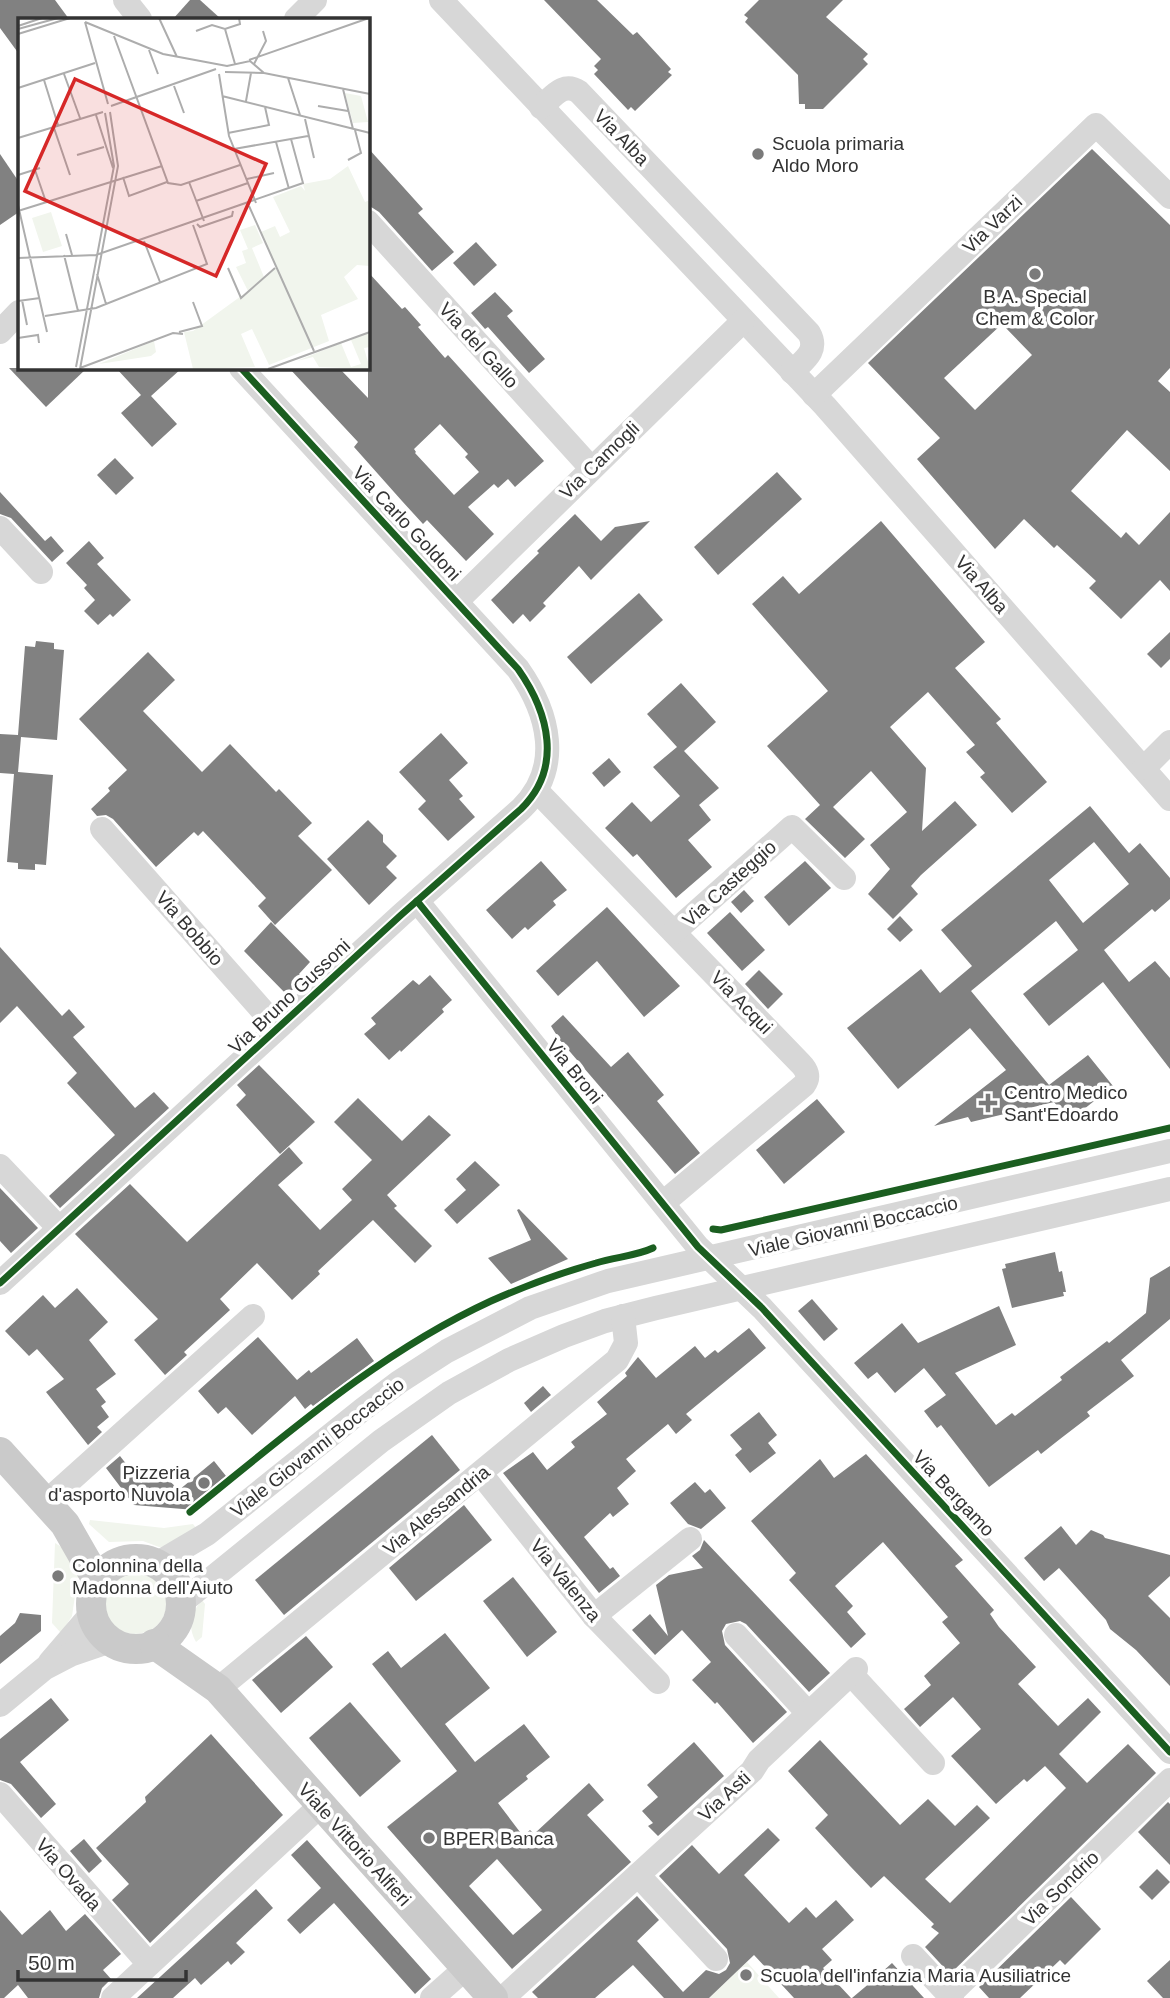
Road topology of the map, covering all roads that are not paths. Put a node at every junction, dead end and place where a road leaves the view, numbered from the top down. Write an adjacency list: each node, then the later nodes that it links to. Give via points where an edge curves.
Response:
1 (125, 0): 4 (street)
2 (315, 0): 5 (street)
3 (441, 0): 6 (street, Via Alba)
4 (139, 18)
5 (297, 18)
6 (541, 107): 10 (street, Via Alba); 13 (street, Via Alba, via 563,88 579,92 809,333 812,351)
7 (1170, 197): 14 (street, Via Varzi, via 1096,125)
8 (369, 223): 15 (street, Via del Gallo)
9 (18, 313): 11 (street)
10 (743, 321): 13 (street, Via Alba); 15 (street, Via Camogli)
11 (0, 332)
12 (242, 369): 18 (street, Via Carlo Goldoni)
13 (792, 372): 14 (street, Via Alba)
14 (814, 395): 21 (street, Via Alba)
15 (591, 468): 18 (street, Via Camogli)
16 (0, 528): 17 (street)
17 (41, 572)
18 (457, 601): 19 (street, Via Carlo Goldoni, via 518,669)
19 (539, 709): 22 (street, Via Bruno Gussoni, via 547,755)
20 (1170, 742): 21 (street)
21 (1144, 768): 23 (street, Via Alba)
22 (537, 791): 26 (street, Via Bruno Gussoni); 27 (street, Via Acqui)
23 (1170, 799)
24 (102, 829): 28 (street, Via Bobbio)
25 (844, 878): 27 (street, Via Casteggio, via 792,827)
26 (416, 901): 28 (street, Via Bruno Gussoni); 32 (street, Via Broni)
27 (674, 932): 32 (street, Via Acqui, via 804,1067 807,1079)
28 (277, 1027): 33 (street, Via Bruno Gussoni)
29 (1170, 1151): 34 (street, Viale Giovanni Boccaccio)
30 (0, 1166): 33 (street)
31 (1170, 1189): 36 (street, Viale Giovanni Boccaccio)
32 (663, 1203): 34 (street, Via Broni)
33 (60, 1228): 35 (street, Via Bruno Gussoni)
34 (710, 1259): 36 (street, Via Bergamo); 44 (street, Viale Giovanni Boccaccio, via 566,1295 464,1342 392,1387 207,1534)
35 (0, 1283)
36 (741, 1288): 38 (street, Viale Giovanni Boccaccio); 57 (street, Via Bergamo)
37 (253, 1316): 41 (street)
38 (623, 1316): 40 (street, Via Alessandria, via 626,1343 617,1360); 47 (street, Viale Giovanni Boccaccio, via 509,1360 436,1401 387,1436)
39 (0, 1452): 41 (main road)
40 (481, 1474): 48 (street, Via Valenza); 54 (street, Via Alessandria)
41 (56, 1513): 43 (main road); 45 (main road)
42 (690, 1539): 48 (street)
43 (126, 1561): 44 (main road); 45 (main road, via 107,1569)
44 (156, 1564): 47 (main road, via 174,1580)
45 (97, 1580): 46 (main road)
46 (92, 1613): 50 (main road, via 99,1630); 52 (street)
47 (178, 1613): 51 (main road, via 164,1638); 54 (main road, Viale Vittorio Alfieri)
48 (594, 1616): 53 (street, Via Valenza)
49 (736, 1635): 56 (street)
50 (111, 1641): 51 (main road, via 130,1648); 52 (street)
51 (154, 1644): 54 (main road, Viale Vittorio Alfieri)
52 (45, 1668): 55 (street)
53 (658, 1682)
54 (218, 1689): 61 (main road, Viale Vittorio Alfieri)
55 (0, 1704)
56 (808, 1713): 58 (street, Via Asti, via 853,1672); 62 (street, Via Asti)
57 (1170, 1752)
58 (933, 1763)
59 (1170, 1780): 67 (street, Via Sondrio)
60 (0, 1794): 64 (street, Via Ovada)
61 (321, 1805): 64 (street); 66 (main road, Viale Vittorio Alfieri)
62 (638, 1875): 65 (street); 71 (street, Via Asti)
63 (913, 1956): 67 (street, Via Sondrio)
64 (144, 1959): 68 (street)
65 (716, 1959)
66 (466, 1968): 69 (street); 70 (main road, Viale Vittorio Alfieri)
67 (951, 1997)
68 (113, 1998)
69 (432, 1998)
70 (493, 1998)
71 (503, 1998)

